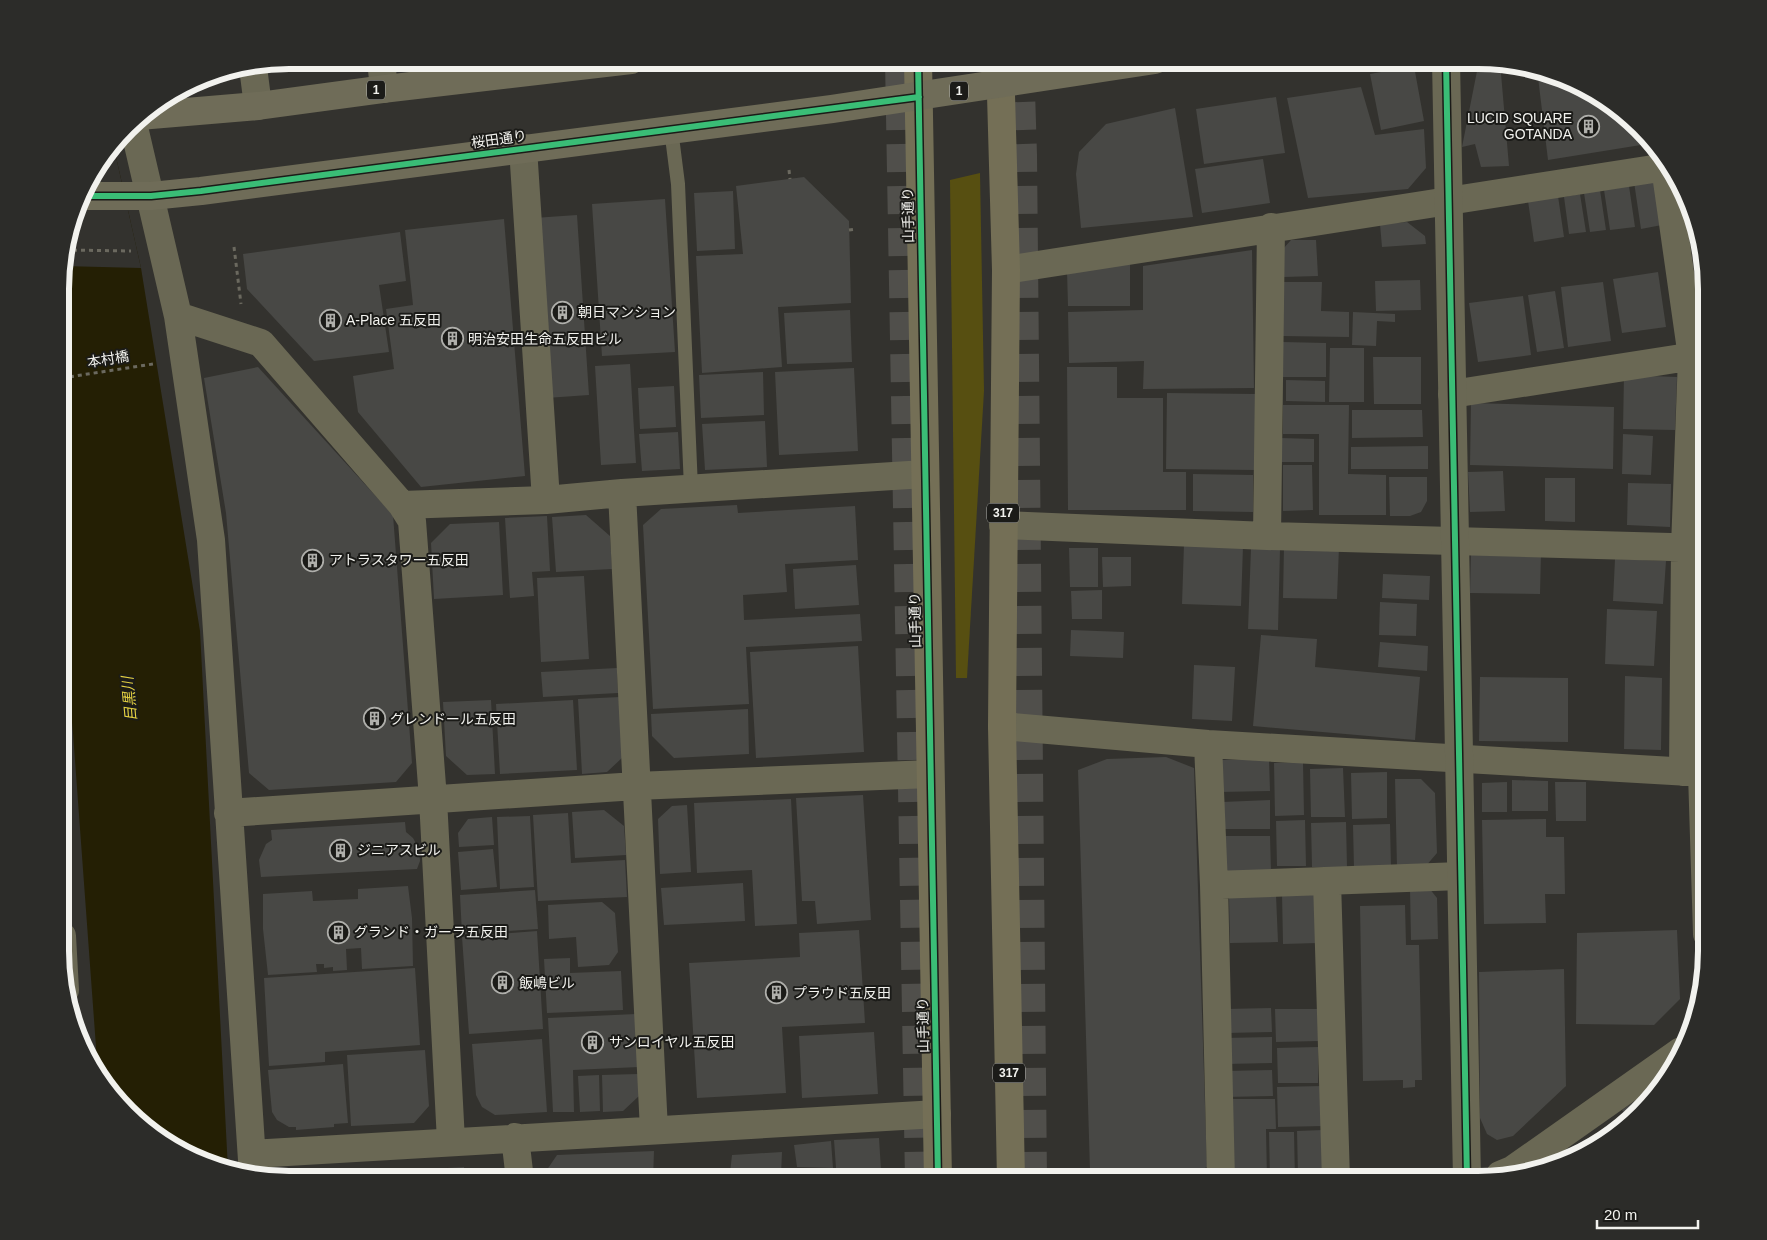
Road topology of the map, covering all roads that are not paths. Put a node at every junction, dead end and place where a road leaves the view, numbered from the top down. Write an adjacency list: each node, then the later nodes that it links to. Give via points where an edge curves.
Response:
1 (382, 69): 8 (street)
2 (549, 69): 8 (highway, 1)
3 (918, 69): 9 (main road, 山手通り)
4 (1048, 69): 7 (highway, 1)
5 (1446, 69): 19 (street)
6 (254, 72): 10 (street)
7 (1000, 73): 9 (highway, 桜田通り / 1); 21 (main road, 317)
8 (384, 88): 10 (highway, 1)
9 (919, 97): 12 (highway, 桜田通り / 1); 27 (main road, 山手通り)
10 (258, 106): 11 (highway, 1)
11 (154, 115)
12 (671, 129): 14 (highway, 桜田通り / 1); 28 (lane, via 678,184)
13 (135, 131): 18 (street)
14 (523, 148): 18 (highway, 桜田通り / 1); 30 (street)
15 (1661, 168): 19 (street)
16 (1668, 177): 23 (street)
17 (89, 196): 18 (highway, 桜田通り / 1)
18 (151, 196): 22 (street)
19 (1448, 199): 20 (street); 25 (street)
20 (1271, 227): 21 (street); 33 (street)
21 (1006, 270): 32 (main road, 317)
22 (178, 316): 31 (street, via 261,344); 44 (street, via 211,540)
23 (1698, 350)
24 (1698, 356): 25 (street)
25 (1452, 394): 34 (street)
26 (1698, 420): 35 (street)
27 (925, 474): 28 (street); 40 (main road, 山手通り)
28 (691, 488): 29 (street)
29 (622, 493): 30 (street); 41 (street)
30 (546, 500): 31 (street)
31 (402, 505): 43 (street, via 412,521)
32 (1002, 524): 33 (street); 36 (main road, 317)
33 (1267, 536): 34 (street)
34 (1455, 540): 35 (street); 38 (street)
35 (1696, 547): 39 (street)
36 (1002, 726): 37 (street); 57 (main road, 317)
37 (1208, 744): 38 (street); 47 (street)
38 (1459, 758): 39 (street); 45 (street)
39 (1697, 773): 42 (street)
40 (930, 774): 41 (street); 49 (main road, 山手通り)
41 (636, 786): 43 (street); 50 (street)
42 (1698, 791)
43 (433, 799): 44 (street); 52 (street)
44 (228, 813): 53 (street)
45 (1461, 876): 46 (street); 60 (street)
46 (1327, 881): 47 (street); 59 (street)
47 (1214, 886): 58 (street)
48 (1670, 1059): 54 (street)
49 (937, 1114): 50 (street); 56 (main road, 山手通り)
50 (654, 1130): 51 (street)
51 (515, 1137): 52 (street); 55 (street)
52 (451, 1141): 53 (street)
53 (253, 1165)
54 (1515, 1168)
55 (519, 1171)
56 (938, 1171)
57 (1011, 1171)
58 (1221, 1171)
59 (1336, 1171)
60 (1467, 1171)

